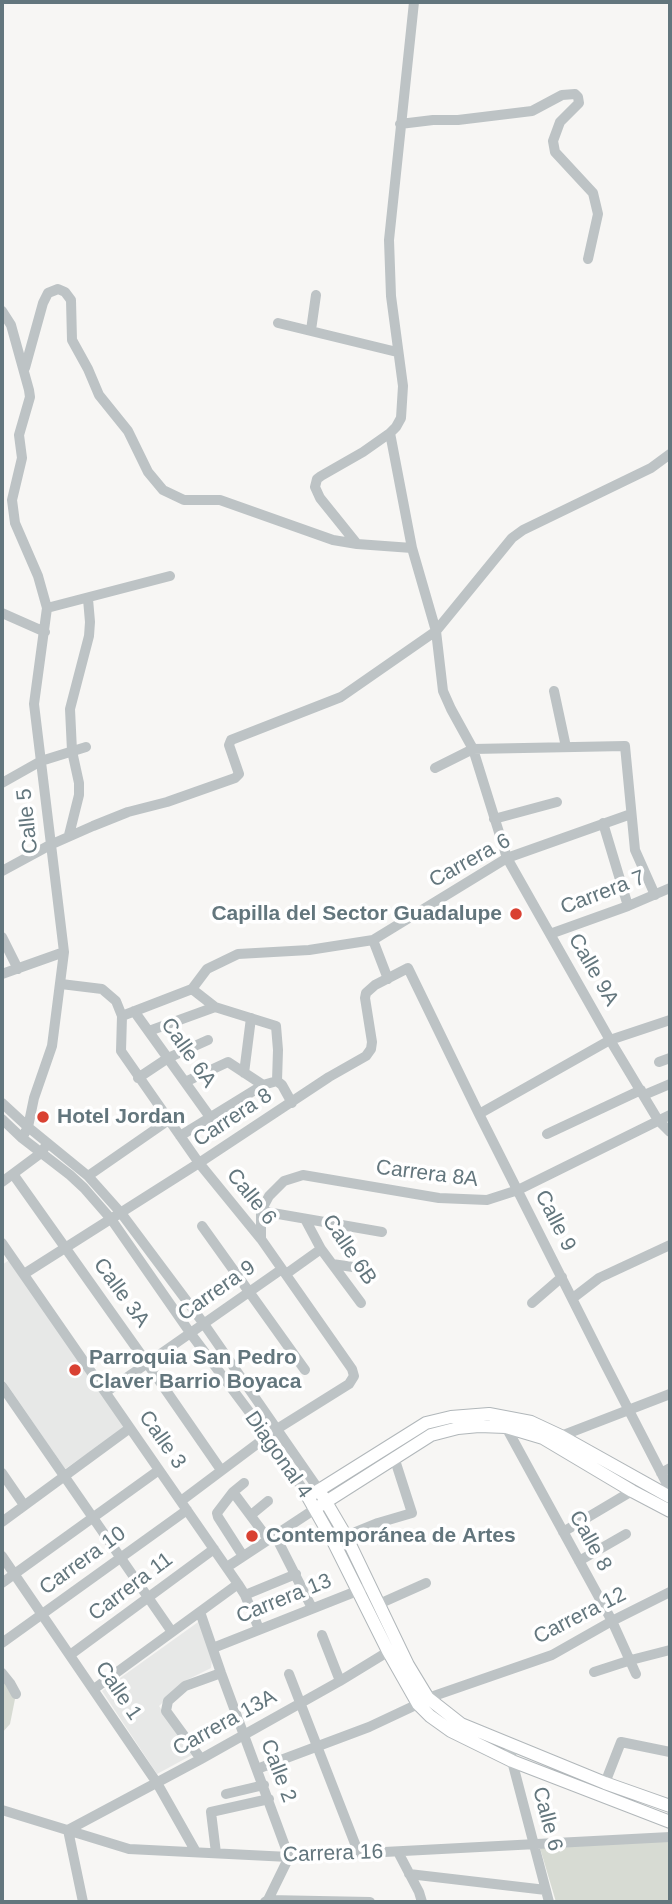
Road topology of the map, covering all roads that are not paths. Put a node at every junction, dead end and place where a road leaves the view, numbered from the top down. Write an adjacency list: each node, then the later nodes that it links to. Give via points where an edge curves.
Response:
1 (414, 2): 2 (street)
2 (400, 124): 3 (street, via 533,111 562,95 575,94 579,103 560,122 553,141 555,152 593,193 598,214); 8 (street, via 389,240)
3 (588, 259)
4 (316, 295): 7 (street)
5 (2, 311): 9 (street)
6 (278, 323): 7 (street)
7 (311, 330): 8 (street)
8 (397, 352): 10 (street, via 403,386 401,418)
9 (24, 370): 12 (street, via 48,293 65,292 71,300 72,340 99,395 128,431 148,472 163,490 184,500 220,500 333,540); 16 (street, Calle 5, via 30,397 19,435 22,458 12,500 15,523)
10 (390, 433): 12 (street, via 317,479 320,498); 13 (street, Calle 9A)
11 (670, 454): 18 (street, via 512,538)
12 (357, 544): 13 (street)
13 (412, 548): 18 (street, Calle 9A)
14 (170, 576): 15 (street)
15 (88, 599): 16 (street); 24 (street, via 89,636 70,709)
16 (47, 608): 19 (street, Calle 5)
17 (2, 613): 19 (street)
18 (436, 631): 23 (street, Calle 9A, via 443,691); 32 (street, via 341,697 231,740 237,777)
19 (45, 632): 25 (street, Calle 5, via 34,704)
20 (554, 691): 22 (street)
21 (86, 747): 24 (street)
22 (566, 747): 23 (street); 29 (street, via 625,746)
23 (473, 749): 26 (street); 30 (street, Calle 9A)
24 (72, 751): 25 (street); 32 (street, via 79,795)
25 (41, 761): 27 (street); 33 (street, Calle 5)
26 (435, 768)
27 (2, 783)
28 (557, 802): 30 (street)
29 (631, 814): 31 (street, Carrera 6); 37 (street, via 635,850)
30 (494, 819): 34 (street, Calle 9A)
31 (603, 823): 34 (street, Carrera 6); 38 (street)
32 (69, 835): 33 (street)
33 (50, 845): 35 (street); 42 (street, Calle 5)
34 (507, 858): 39 (street, Calle 9A); 41 (street, Carrera 6)
35 (2, 871)
36 (670, 888): 37 (street, Carrera 7)
37 (655, 895): 38 (street, Carrera 7)
38 (628, 906): 39 (street, Carrera 7)
39 (550, 934): 56 (street, Calle 9A)
40 (2, 937): 44 (street)
41 (373, 940): 46 (street); 48 (street, via 238,954 207,968)
42 (64, 952): 44 (street); 47 (street, Calle 5)
43 (408, 968): 46 (street, Carrera 8); 69 (street, Calle 9)
44 (18, 969): 45 (street)
45 (2, 974)
46 (388, 979): 67 (street, Carrera 8, via 366,993 372,1042 366,1056)
47 (61, 985): 51 (street, Calle 6, via 102,989 116,1001); 75 (street, Calle 5, via 52,1046)
48 (192, 989): 49 (street, Calle 6A); 50 (street, Calle 6A)
49 (215, 1007): 52 (street, Calle 6A); 54 (street)
50 (134, 1010): 51 (street, Calle 6A); 54 (street, Calle 6A)
51 (122, 1016): 61 (street, Calle 6, via 121,1051)
52 (251, 1018): 60 (street); 62 (street, Calle 6A, via 274,1025)
53 (670, 1020): 56 (street)
54 (149, 1031): 57 (street, Calle 6A)
55 (208, 1040): 57 (street)
56 (610, 1040): 66 (street, Calle 9A); 69 (street)
57 (168, 1058): 61 (street); 63 (street, Calle 6A)
58 (670, 1058): 59 (street)
59 (659, 1062)
60 (244, 1073): 63 (street, via 229,1062); 65 (street)
61 (138, 1077): 78 (street, Calle 6)
62 (277, 1081): 65 (street); 67 (street)
63 (185, 1082): 71 (street, Calle 6A)
64 (670, 1084): 66 (street)
65 (263, 1085): 71 (street)
66 (643, 1093): 72 (street, Calle 9A); 77 (street)
67 (292, 1102): 81 (street, Carrera 8)
68 (2, 1103): 75 (street, Diagonal 4)
69 (479, 1114): 85 (street, Calle 9)
70 (670, 1115): 72 (street, Carrera 8A)
71 (210, 1117): 78 (street)
72 (658, 1120): 76 (street, Calle 9A); 85 (street, Carrera 8A)
73 (3, 1124): 79 (street, Diagonal 4)
74 (163, 1124): 83 (street)
75 (28, 1128): 79 (street, Calle 5); 80 (street, Diagonal 4)
76 (670, 1132)
77 (547, 1134)
78 (180, 1136): 81 (street, Calle 6)
79 (22, 1138): 80 (street, Diagonal 4)
80 (44, 1148): 82 (street); 83 (street, Diagonal 4); 88 (street, Diagonal 4)
81 (199, 1163): 87 (street, Carrera 8); 92 (street, Calle 6)
82 (13, 1174): 84 (street); 95 (street, Calle 3A)
83 (88, 1177): 87 (street, Diagonal 4)
84 (2, 1182)
85 (518, 1189): 86 (street, Carrera 8A, via 487,1200 439,1198 303,1175 284,1181); 103 (street, Calle 9)
86 (261, 1212): 89 (street); 92 (street)
87 (121, 1213): 88 (street, Carrera 8); 108 (street, Diagonal 4)
88 (111, 1219): 95 (street, Carrera 8); 109 (street, Diagonal 4)
89 (305, 1219): 91 (street); 96 (street, Calle 6B)
90 (202, 1226): 104 (street)
91 (382, 1232)
92 (261, 1239): 101 (street, Calle 6)
93 (2, 1242): 97 (street, Calle 3)
94 (670, 1245): 105 (street, via 599,1278)
95 (65, 1247): 102 (street, Carrera 8); 110 (street, Calle 3A)
96 (321, 1249): 98 (street, Calle 6B); 101 (street, Carrera 9)
97 (12, 1258): 99 (street); 102 (street, Calle 3)
98 (332, 1264): 100 (street); 106 (street, Calle 6B)
99 (2, 1265)
100 (359, 1268)
101 (284, 1272): 104 (street, Carrera 9); 112 (street, Calle 6)
102 (23, 1274): 114 (street, Calle 3)
103 (562, 1277): 105 (street, Calle 9); 107 (street)
104 (249, 1291): 108 (street, Carrera 9); 111 (street)
105 (573, 1298): 116 (street, Calle 9)
106 (362, 1303)
107 (532, 1303)
108 (204, 1324): 109 (street, Carrera 9); 119 (street, Diagonal 4)
109 (191, 1334): 110 (street, Carrera 9); 121 (street, Diagonal 4)
110 (147, 1363): 114 (street, Carrera 9); 124 (street, Calle 3A)
111 (306, 1370)
112 (354, 1376): 119 (street, Carrera 10, via 349,1384)
113 (2, 1386): 127 (street)
114 (106, 1392): 118 (street, Calle 3)
115 (670, 1394): 116 (street)
116 (628, 1409): 120 (street); 125 (street, Calle 9)
117 (506, 1427): 122 (main road, via 444,1431); 130 (main road, via 543,1438); 143 (street, Calle 8)
118 (130, 1428): 123 (street, Calle 3); 127 (street)
119 (278, 1429): 121 (street, Carrera 10); 132 (street, Diagonal 4)
120 (561, 1436): 132 (main road, via 531,1422 489,1414 451,1416 426,1423); 133 (main road)
121 (268, 1437): 124 (street, Carrera 10); 132 (street, Diagonal 4)
122 (394, 1457): 135 (main road); 145 (street, via 412,1513)
123 (159, 1470): 137 (street, Calle 3); 141 (street)
124 (221, 1470): 137 (street, Carrera 10)
125 (665, 1470): 129 (street, Calle 9)
126 (2, 1473): 136 (street)
127 (64, 1476): 136 (street); 141 (street)
128 (244, 1483): 131 (street)
129 (670, 1490)
130 (632, 1491): 139 (main road); 143 (street)
131 (233, 1492): 140 (street); 149 (street, via 217,1513)
132 (314, 1493): 135 (main road, Diagonal 4); 138 (main road, Diagonal 4)
133 (670, 1497)
134 (268, 1501): 140 (street)
135 (327, 1501): 138 (main road); 145 (main road, Diagonal 4)
136 (24, 1505): 142 (street)
137 (184, 1506): 147 (street, Calle 3); 150 (street, Carrera 10)
138 (315, 1509): 146 (street); 158 (main road, Diagonal 4)
139 (670, 1511)
140 (251, 1516): 146 (street)
141 (93, 1518): 150 (street); 153 (street)
142 (2, 1522)
143 (563, 1532): 151 (street, Calle 8)
144 (626, 1534): 151 (street)
145 (346, 1536): 158 (main road, Diagonal 4)
146 (271, 1537): 149 (street); 154 (street)
147 (214, 1549): 152 (street, Calle 3); 161 (street, Carrera 11)
148 (2, 1556): 153 (street, Calle 1)
149 (243, 1556): 152 (street)
150 (121, 1558): 161 (street); 165 (street, Carrera 10)
151 (579, 1561): 166 (street, Calle 8)
152 (227, 1567): 157 (street, Calle 3)
153 (14, 1573): 155 (street); 165 (street, Calle 1)
154 (296, 1574): 160 (street); 163 (street)
155 (2, 1583)
156 (426, 1583): 162 (street)
157 (238, 1584): 160 (street, Calle 3); 164 (street)
158 (364, 1588): 162 (main road, Diagonal 4); 163 (street, Carrera 13); 172 (main road, Diagonal 4)
159 (670, 1592): 166 (street, Carrera 12)
160 (245, 1595): 167 (street, Calle 3)
161 (148, 1598): 168 (street); 174 (street, Carrera 11)
162 (379, 1604): 172 (main road, Diagonal 4)
163 (312, 1608): 167 (street, Carrera 13)
164 (200, 1612): 168 (street); 171 (street, Calle 2)
165 (43, 1614): 170 (street, Carrera 10); 174 (street, Calle 1)
166 (612, 1621): 175 (street, Calle 8); 184 (street, Carrera 12, via 552,1655)
167 (259, 1629): 171 (street, Carrera 13)
168 (172, 1632): 182 (street)
169 (322, 1635): 181 (street)
170 (2, 1643)
171 (212, 1648): 178 (street, Calle 2)
172 (393, 1648): 181 (street, Carrera 13A); 184 (main road, Diagonal 4)
173 (670, 1650): 175 (street)
174 (71, 1655): 182 (street, Calle 1)
175 (631, 1660): 176 (street); 180 (street, Calle 8)
176 (594, 1672)
177 (2, 1673): 183 (street)
178 (221, 1673): 186 (street, Calle 2); 190 (street, via 185,1686 168,1700 166,1712)
179 (289, 1674): 185 (street)
180 (636, 1674)
181 (340, 1681): 185 (street, Carrera 13A)
182 (94, 1689): 193 (street, Calle 1)
183 (16, 1694)
184 (423, 1701): 187 (main road, Diagonal 4); 188 (street, Carrera 12); 191 (main road, Diagonal 4, via 451,1731)
185 (300, 1703): 186 (street, Carrera 13A); 188 (street)
186 (243, 1734): 190 (street, Carrera 13A); 192 (street, Calle 2)
187 (510, 1746): 191 (street, Calle 6); 194 (main road)
188 (317, 1748): 192 (street, Carrera 12); 207 (street)
189 (670, 1752): 194 (street, via 621,1742)
190 (201, 1759): 193 (street, Carrera 13A)
191 (512, 1761): 200 (main road); 203 (street, Calle 6)
192 (257, 1769): 195 (street, Calle 2)
193 (157, 1783): 201 (street, Carrera 13A); 205 (street, Calle 1)
194 (605, 1783): 198 (main road)
195 (264, 1784): 196 (street); 197 (street, Calle 2)
196 (226, 1794)
197 (269, 1799): 206 (street, via 211,1812); 208 (street, Calle 2)
198 (670, 1806)
199 (2, 1810): 201 (street, Carrera 16)
200 (670, 1822)
201 (68, 1830): 205 (street, Carrera 16, via 129,1849); 212 (street)
202 (670, 1837): 203 (street, Carrera 16)
203 (534, 1845): 204 (street, Carrera 16); 210 (street, Calle 6)
204 (398, 1852): 207 (street, Carrera 16); 209 (street)
205 (196, 1853): 206 (street, Carrera 16)
206 (216, 1853): 208 (street, Carrera 16)
207 (359, 1854): 208 (street, Carrera 16)
208 (289, 1857): 211 (street)
209 (409, 1874): 210 (street); 214 (street)
210 (546, 1890): 215 (street, Calle 6)
211 (267, 1901): 213 (street)
212 (83, 1902)
213 (370, 1902)
214 (422, 1902)
215 (550, 1902)

